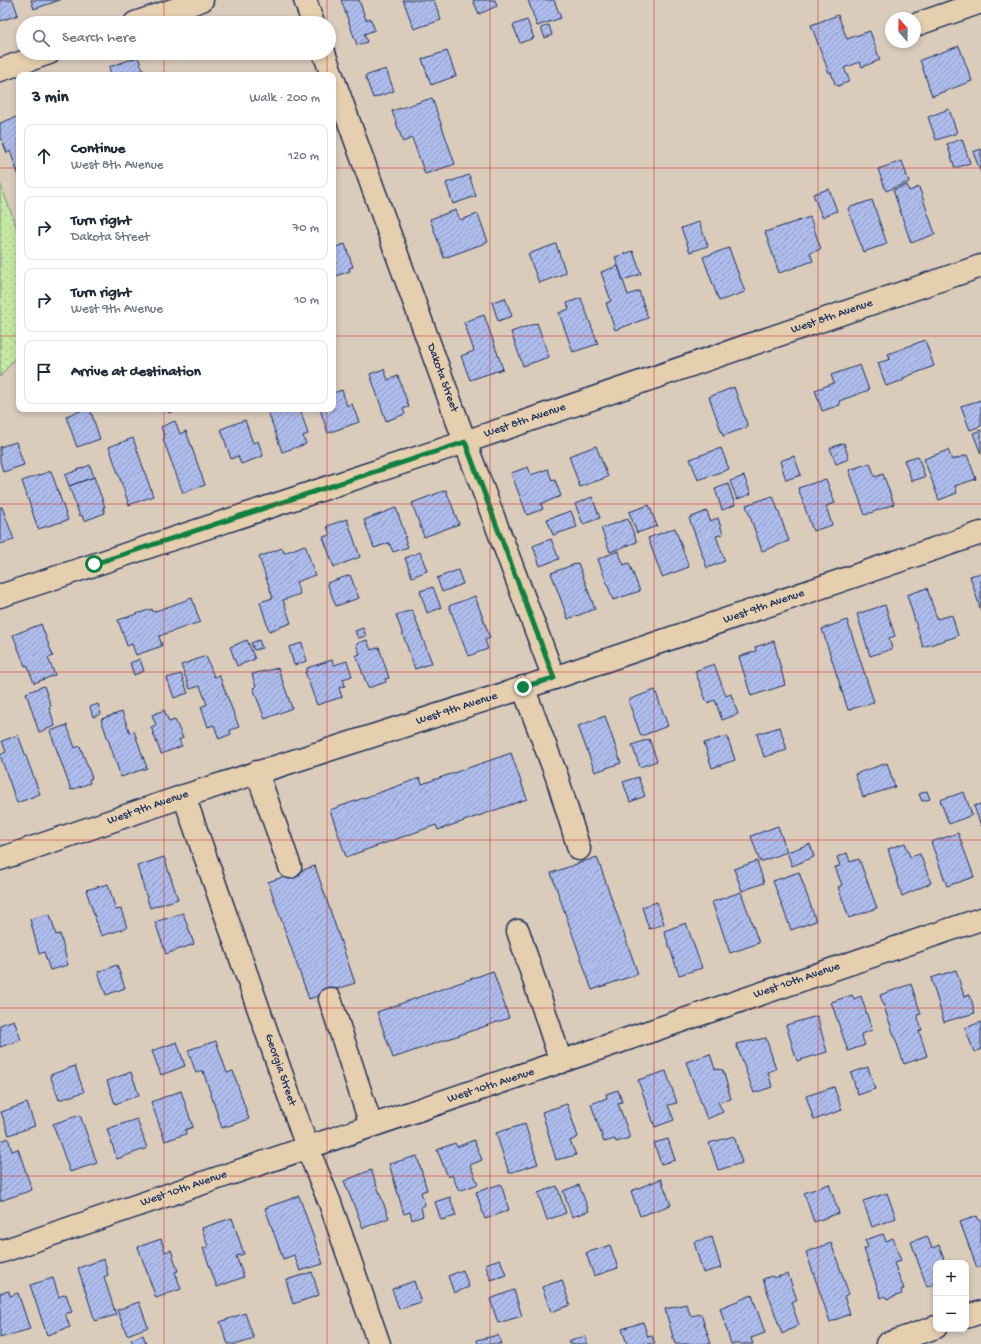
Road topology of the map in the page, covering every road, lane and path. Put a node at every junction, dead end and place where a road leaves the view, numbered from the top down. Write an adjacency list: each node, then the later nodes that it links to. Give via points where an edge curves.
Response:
1 (202, 0): 4 (street)
2 (305, 0): 5 (street)
3 (981, 2): 6 (street)
4 (155, 16)
5 (311, 16)
6 (921, 23)
7 (29, 60): 9 (street)
8 (327, 60): 10 (street)
9 (0, 70)
10 (331, 72)
11 (336, 86): 13 (street, Dakota Street)
12 (981, 266): 13 (street, West 8th Avenue)
13 (465, 442): 15 (street, West 8th Avenue); 16 (street, Dakota Street)
14 (981, 533): 16 (street, West 9th Avenue)
15 (0, 596)
16 (554, 678): 17 (street, West 9th Avenue)
17 (523, 687): 18 (street, West 9th Avenue); 20 (street, via 557,776)
18 (257, 772): 19 (street, West 9th Avenue); 22 (street)
19 (184, 796): 21 (street, West 9th Avenue); 28 (street, Georgia Street)
20 (579, 848)
21 (0, 858)
22 (290, 867)
23 (981, 919): 26 (street, West 10th Avenue)
24 (518, 931): 26 (street)
25 (330, 999): 27 (street)
26 (561, 1062): 27 (street, West 10th Avenue)
27 (372, 1125): 28 (street, West 10th Avenue)
28 (307, 1147): 29 (street, West 10th Avenue); 33 (street, Georgia Street, via 330,1203)
29 (0, 1252)
30 (981, 1312): 31 (street)
31 (969, 1316)
32 (933, 1328): 34 (street)
33 (379, 1344)
34 (887, 1344)

